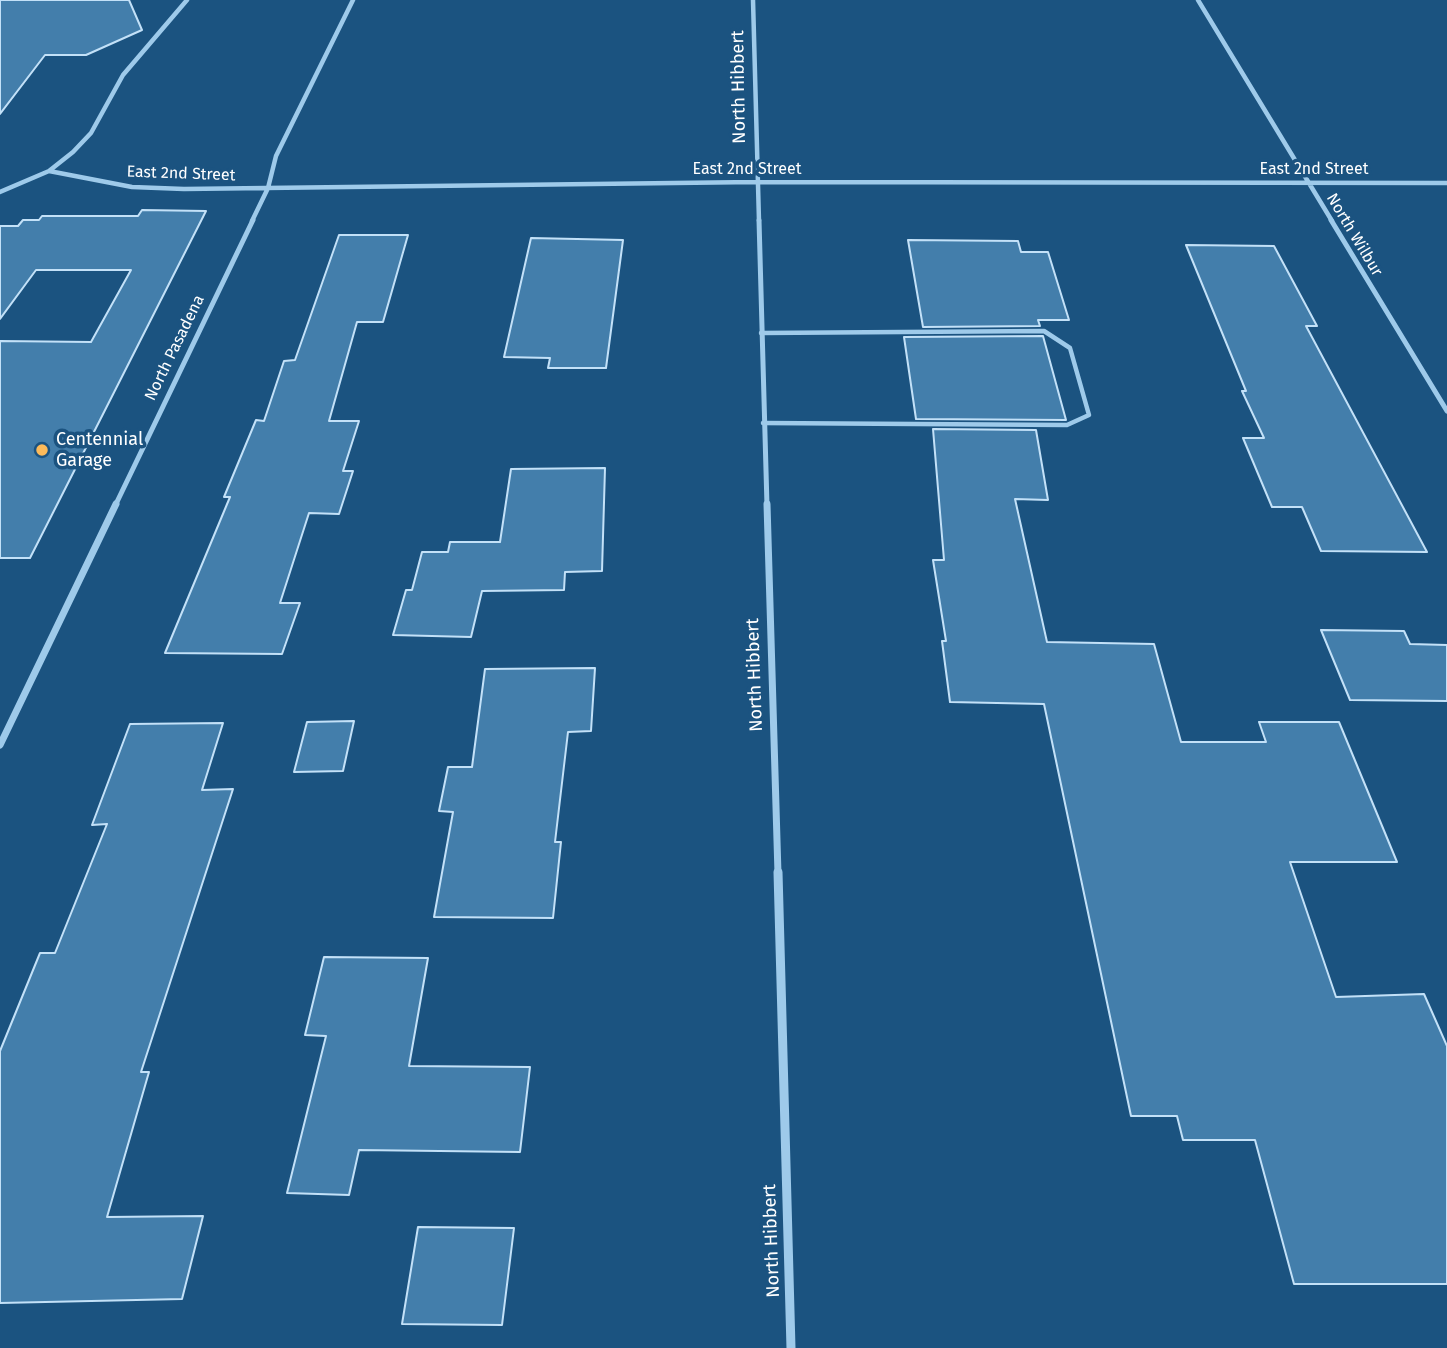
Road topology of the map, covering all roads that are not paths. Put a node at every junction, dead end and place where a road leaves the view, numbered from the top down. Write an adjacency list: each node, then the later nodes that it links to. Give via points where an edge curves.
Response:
1 (187, 0): 5 (street, via 118,81 92,133)
2 (354, 0): 9 (street, North Pasadena, via 276,156)
3 (753, 0): 6 (street, North Hibbert)
4 (1198, 0): 7 (street, North Wilbur)
5 (49, 171): 9 (street, East 2nd Street, via 132,187); 10 (street)
6 (756, 182): 7 (street, East 2nd Street); 9 (street, East 2nd Street); 11 (street, North Hibbert)
7 (1308, 183): 8 (street, East 2nd Street); 12 (street, North Wilbur)
8 (1447, 183)
9 (268, 188): 14 (street, North Pasadena)
10 (0, 192)
11 (761, 333): 13 (street, North Hibbert); 13 (lane, via 1044,331 1070,348 1089,415 1067,425)
12 (1447, 411)
13 (763, 423): 15 (street, North Hibbert)
14 (0, 745)
15 (790, 1348)

